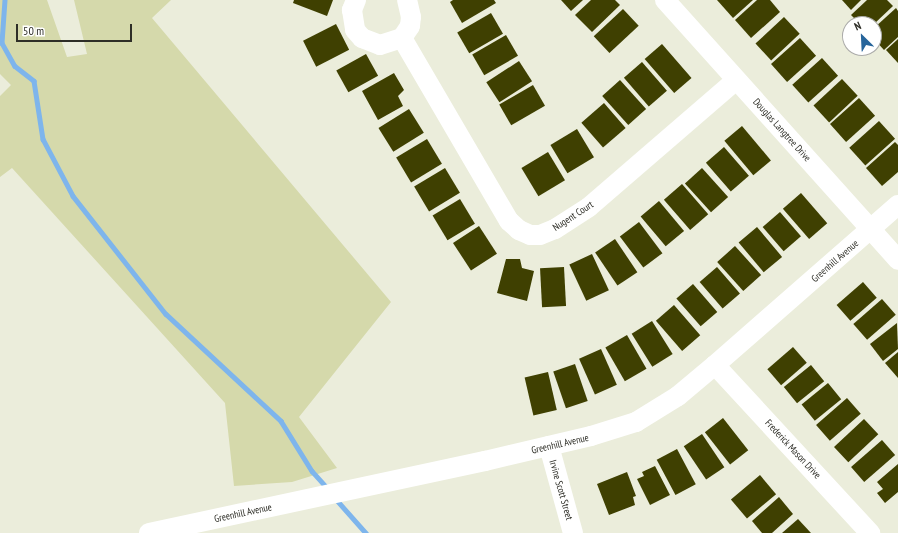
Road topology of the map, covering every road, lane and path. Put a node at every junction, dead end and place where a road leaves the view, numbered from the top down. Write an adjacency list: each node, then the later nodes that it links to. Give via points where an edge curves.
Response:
1 (356, 0): 4 (street, via 352,20 362,38 380,45)
2 (407, 0): 4 (street, via 411,16)
3 (665, 0): 5 (street, Douglas Langtree Drive)
4 (402, 38): 5 (street, Nugent Court, via 509,221 530,235 540,235 555,229 589,207)
5 (736, 80): 7 (street, Douglas Langtree Drive)
6 (898, 205): 7 (street, Greenhill Avenue)
7 (871, 230): 8 (street, Douglas Langtree Drive); 9 (street, Greenhill Avenue)
8 (898, 260)
9 (715, 366): 10 (street, Greenhill Avenue, via 678,396 636,422); 13 (street, Frederick Mason Drive)
10 (549, 446): 11 (street, Greenhill Avenue); 12 (street, Irvine Scott Street)
11 (150, 533)
12 (573, 533)
13 (870, 533)

